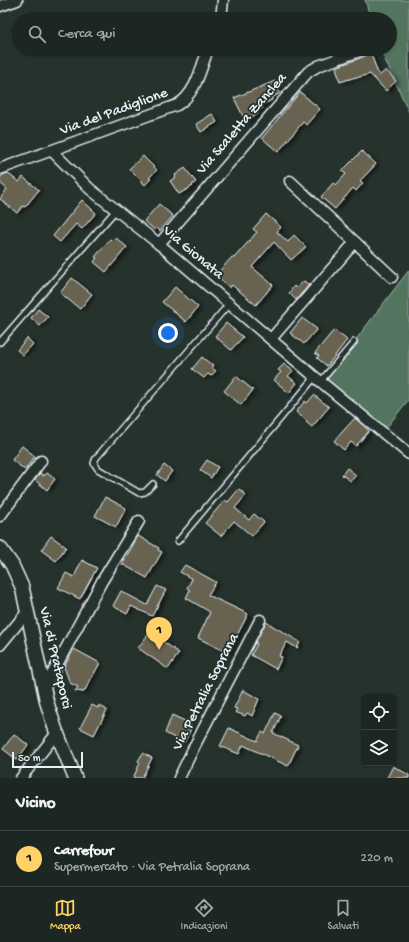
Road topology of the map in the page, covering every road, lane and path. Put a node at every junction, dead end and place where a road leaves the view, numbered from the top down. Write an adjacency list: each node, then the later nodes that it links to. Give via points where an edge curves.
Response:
1 (17, 0): 3 (street)
2 (223, 0): 4 (street)
3 (0, 6)
4 (221, 12)
5 (205, 56): 7 (street, Via del Padiglione, via 192,90 181,103)
6 (345, 56): 12 (street, Via Scaletta Zanclea, via 314,67 304,75)
7 (52, 151): 8 (street, Via del Padiglione); 10 (street, Via Gionata, via 90,189)
8 (0, 169)
9 (290, 181): 11 (street)
10 (116, 210): 12 (street, Via Gionata); 16 (lane)
11 (355, 242): 13 (street); 15 (street)
12 (158, 244): 14 (street, Via Gionata)
13 (392, 277)
14 (229, 304): 15 (street, Via Gionata); 21 (lane, via 94,463 98,469 139,493 145,492)
15 (271, 339): 18 (street, Via Gionata)
16 (0, 342)
17 (354, 342): 18 (lane)
18 (318, 379): 19 (street, Via Gionata); 24 (lane)
19 (409, 454)
20 (41, 461): 22 (street)
21 (153, 484)
22 (0, 516)
23 (139, 521): 29 (street, via 102,581)
24 (178, 540)
25 (0, 548): 26 (street, Via di Prataporci, via 19,578)
26 (28, 611): 28 (street); 29 (street, Via di Prataporci)
27 (260, 620): 33 (street, Via Petralia Soprana)
28 (0, 645)
29 (44, 689): 30 (street, Via di Prataporci)
30 (57, 733): 31 (street); 32 (street, Via di Prataporci)
31 (21, 778)
32 (75, 778)
33 (179, 778)

